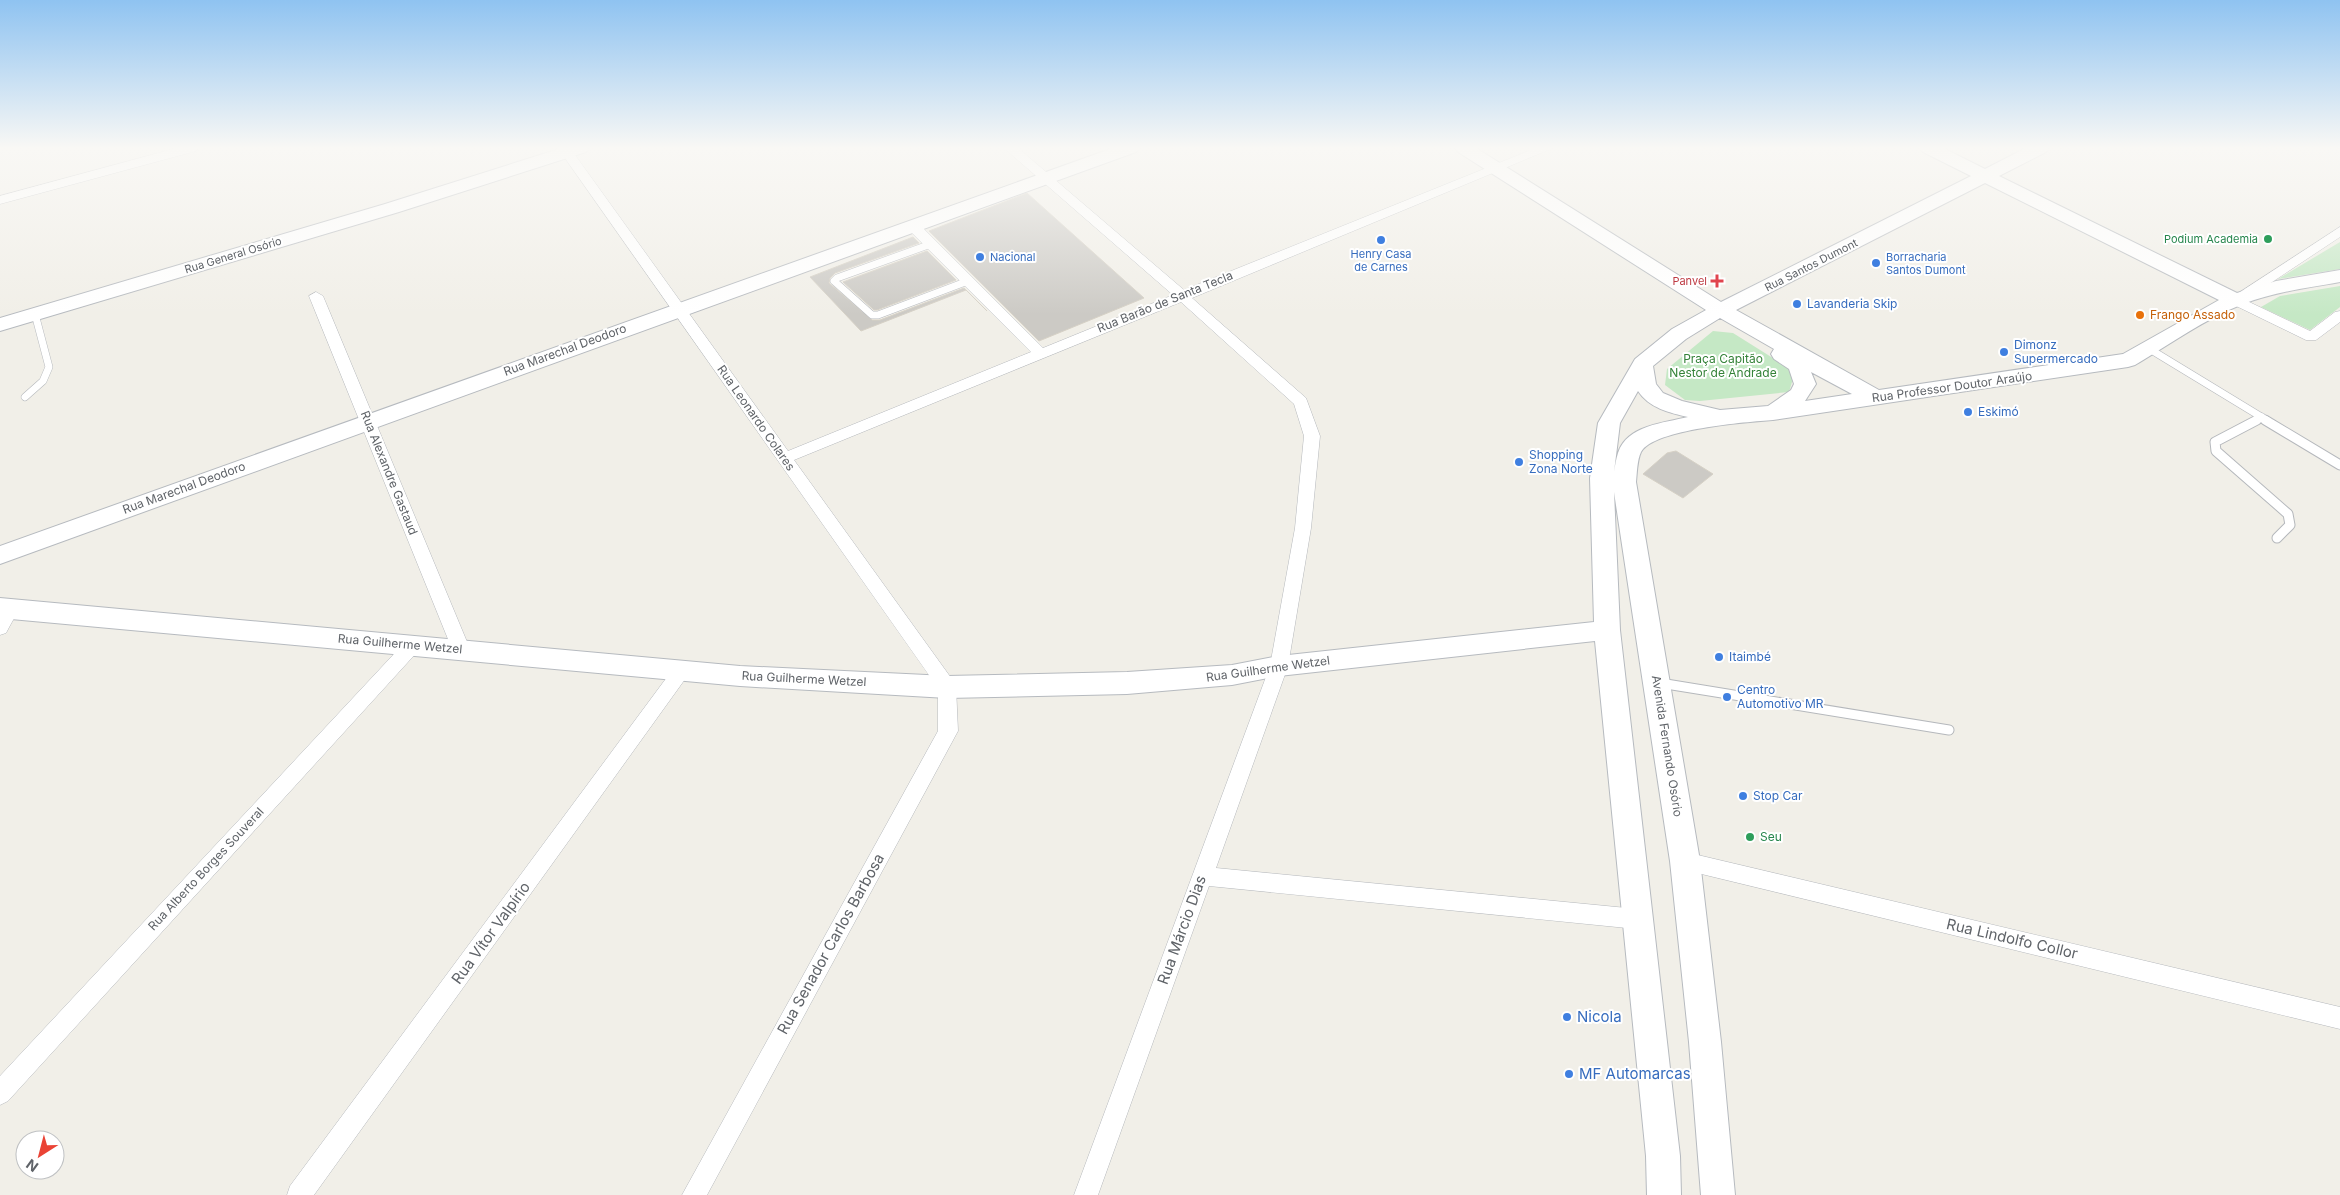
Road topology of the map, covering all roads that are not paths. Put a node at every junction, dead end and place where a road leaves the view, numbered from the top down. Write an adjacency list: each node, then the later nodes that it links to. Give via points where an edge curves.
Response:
1 (405, 204): 20 (street, Rua General Osório)
2 (607, 204): 18 (street, Rua Leonardo Colares)
3 (972, 204): 9 (street, Rua Marechal Deodoro)
4 (1075, 204): 15 (street, Rua Márcio Dias)
5 (1410, 204): 15 (street, Rua Barão de Santa Tecla)
6 (1552, 204): 16 (street)
7 (1930, 204): 19 (street, Rua Santos Dumont)
8 (2041, 204): 17 (street)
9 (912, 225): 11 (street); 18 (street, Rua Marechal Deodoro)
10 (2340, 231): 17 (street, Rua Professor Doutor Araújo)
11 (931, 244): 13 (street); 13 (lane, via 834,281 868,314 878,315)
12 (2340, 276): 17 (street, Rua Professor Doutor Araújo, via 2276,287)
13 (968, 281): 25 (street)
14 (316, 296): 32 (street, Rua Alexandre Gastaud)
15 (1181, 296): 25 (street, Rua Barão de Santa Tecla); 41 (street, Rua Márcio Dias, via 1301,402 1312,436 1303,528)
16 (1698, 296): 19 (street); 22 (street, via 1702,306)
17 (2235, 300): 21 (street, via 2312,336); 24 (street, Rua Professor Doutor Araújo)
18 (678, 309): 32 (street, Rua Marechal Deodoro); 33 (street, Rua Leonardo Colares)
19 (1721, 310): 22 (street, Rua Santos Dumont); 28 (street)
20 (35, 314): 23 (street, Rua General Osório); 27 (lane, via 49,367 43,381)
21 (2340, 314)
22 (1699, 321): 26 (street, Rua Santos Dumont); 29 (street, via 1744,330 1798,365 1805,384 1800,394)
23 (0, 325)
24 (2148, 348): 28 (street, Rua Professor Doutor Araújo, via 2128,360); 31 (lane)
25 (1040, 353): 33 (street, Rua Barão de Santa Tecla)
26 (1642, 364): 30 (street, via 1645,386 1656,399 1683,410); 38 (street, via 1609,423 1602,478)
27 (25, 397)
28 (1875, 397): 29 (street, Rua Professor Doutor Araújo)
29 (1773, 413): 30 (street, Avenida Fernando Osório)
30 (1720, 417): 43 (street, Avenida Fernando Osório, via 1646,435 1629,452 1624,482)
31 (2262, 417): 34 (lane); 35 (lane, via 2215,442 2216,451 2288,514 2290,526)
32 (368, 422): 36 (street, Rua Marechal Deodoro); 40 (street, Rua Alexandre Gastaud)
33 (785, 458): 44 (street, Rua Leonardo Colares)
34 (2340, 465)
35 (2277, 538)
36 (0, 554)
37 (3, 615): 39 (street, Rua Guilherme Wetzel)
38 (1607, 630): 41 (street, Rua Guilherme Wetzel); 48 (street)
39 (413, 645): 40 (street, Rua Guilherme Wetzel); 50 (street, Rua Alberto Borges Souveral)
40 (461, 649): 42 (street, Rua Guilherme Wetzel)
41 (1279, 666): 44 (street, Rua Guilherme Wetzel, via 1232,675 1127,683 984,684); 47 (street, Rua Márcio Dias)
42 (682, 670): 44 (street, Rua Guilherme Wetzel); 51 (street, Rua Vítor Valpírio)
43 (1657, 683): 45 (lane); 46 (street, Avenida Fernando Osório)
44 (948, 688): 52 (street, Rua Senador Carlos Barbosa, via 948,731)
45 (1949, 730)
46 (1684, 861): 49 (street, Rua Lindolfo Collor); 55 (street, Avenida Fernando Osório, via 1705,1042)
47 (1202, 876): 48 (street); 53 (street, Rua Márcio Dias)
48 (1637, 919): 54 (street, via 1664,1156)
49 (2340, 1018)
50 (0, 1093)
51 (299, 1195)
52 (694, 1195)
53 (1086, 1195)
54 (1664, 1195)
55 (1718, 1195)

